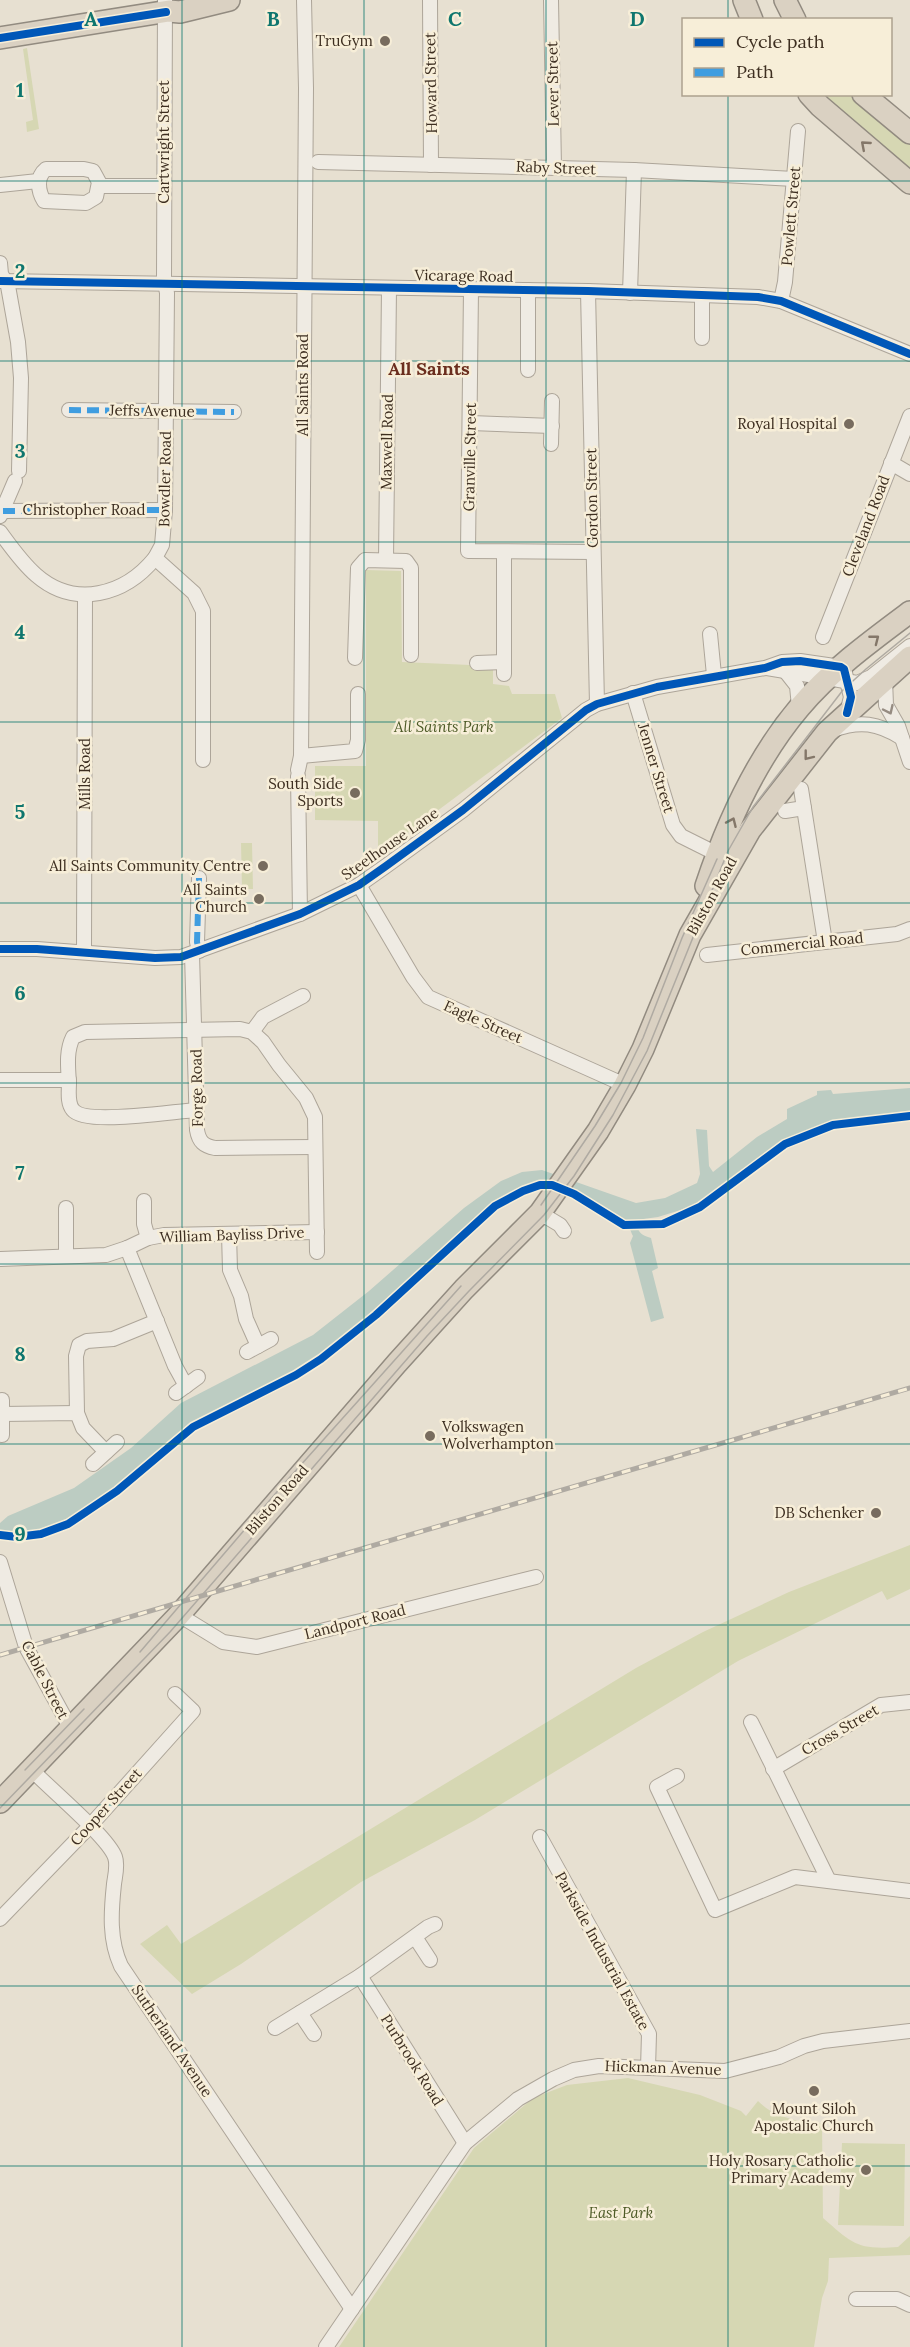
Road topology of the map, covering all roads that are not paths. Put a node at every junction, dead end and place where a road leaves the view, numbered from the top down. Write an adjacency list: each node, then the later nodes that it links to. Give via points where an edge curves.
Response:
1 (193, 0): 7 (highway)
2 (229, 0): 7 (highway, via 180,12)
3 (304, 0): 27 (street, All Saints Road)
4 (430, 0): 15 (street, Howard Street)
5 (551, 0): 16 (street, Lever Street)
6 (785, 0): 8 (highway)
7 (167, 8): 9 (highway); 23 (street, Cartwright Street)
8 (794, 18)
9 (0, 38)
10 (812, 96): 20 (highway, one-way to 10)
11 (865, 96): 13 (highway)
12 (798, 131): 18 (street, Powlett Street)
13 (910, 133)
14 (318, 162): 15 (street, Raby Street)
15 (431, 165): 16 (street, Raby Street)
16 (554, 167): 17 (street, Raby Street)
17 (634, 170): 18 (street, Raby Street); 32 (street)
18 (794, 179): 34 (street, Powlett Street)
19 (38, 181): 21 (street); 22 (street, via 46,169 84,169 96,174); 22 (street, via 47,203 90,202)
20 (910, 183)
21 (0, 185)
22 (99, 186): 23 (street)
23 (164, 186): 26 (street, Cartwright Street)
24 (0, 263): 25 (street)
25 (3, 281): 26 (street, Vicarage Road); 49 (street, via 18,342 21,378 17,476)
26 (165, 285): 27 (street, Vicarage Road); 40 (street, Bowdler Road)
27 (304, 286): 28 (street, Vicarage Road); 78 (street, All Saints Road)
28 (389, 288): 29 (street, Vicarage Road); 54 (street, Maxwell Road)
29 (471, 290): 30 (street, Vicarage Road); 43 (street, Granville Street)
30 (528, 290): 31 (street, Vicarage Road); 37 (street)
31 (588, 291): 32 (street, Vicarage Road); 52 (street, Gordon Street)
32 (630, 294): 33 (street, Vicarage Road)
33 (702, 295): 34 (street, Vicarage Road); 35 (street)
34 (781, 301): 36 (street, Vicarage Road)
35 (702, 339)
36 (910, 354)
37 (528, 370)
38 (552, 401): 44 (street)
39 (69, 410): 40 (street, Jeffs Avenue)
40 (166, 412): 41 (street, Jeffs Avenue); 48 (street, Bowdler Road)
41 (234, 412)
42 (910, 416): 46 (street, Cleveland Road)
43 (471, 423): 44 (street); 51 (street, Granville Street, via 468,551)
44 (552, 426): 45 (street)
45 (551, 444)
46 (891, 463): 47 (street); 58 (street, Cleveland Road)
47 (910, 474)
48 (165, 510): 49 (street, Christopher Road); 53 (street, Bowdler Road, via 162,545)
49 (1, 513)
50 (0, 532): 55 (street, via 34,574 74,595)
51 (504, 552): 52 (street, Granville Street); 63 (street, via 504,668)
52 (594, 552): 71 (street, Gordon Street)
53 (155, 558): 55 (street, via 143,572 119,587); 76 (street, via 194,593 203,611)
54 (386, 560): 60 (street, via 406,561 411,568); 62 (street, via 365,560 358,568)
55 (85, 596): 90 (street, Mills Road)
56 (910, 612): 67 (highway, Bilston Road, one-way to 56)
57 (710, 634): 66 (street)
58 (823, 637)
59 (910, 646): 67 (street, Steelhouse Lane, via 864,681)
60 (411, 655)
61 (910, 657): 68 (highway, Bilston Road)
62 (355, 658)
63 (477, 663)
64 (765, 668): 65 (street, Steelhouse Lane); 66 (street, Steelhouse Lane); 67 (street, Steelhouse Lane, via 800,660)
65 (786, 672): 67 (street, Steelhouse Lane); 72 (street, via 796,686)
66 (714, 675): 69 (street, Steelhouse Lane)
67 (839, 675): 72 (highway, Bilston Road); 73 (street, via 850,697)
68 (885, 679): 73 (highway, Bilston Road); 75 (street, one-way to 75, via 886,705)
69 (633, 693): 71 (street, Steelhouse Lane); 82 (street, Jenner Street, via 673,825 681,836)
70 (358, 694): 78 (street, via 355,751)
71 (597, 704): 84 (street, Steelhouse Lane, via 463,810)
72 (799, 707): 82 (highway, Bilston Road, one-way to 72, via 758,766)
73 (847, 713): 74 (highway, Bilston Road)
74 (827, 732): 75 (street, via 866,723); 87 (highway, Bilston Road, one-way to 87, via 750,830)
75 (902, 738): 77 (street)
76 (203, 760)
77 (910, 762)
78 (299, 767): 85 (street, All Saints Road)
79 (801, 789): 80 (street)
80 (804, 808): 81 (street); 88 (street)
81 (784, 811)
82 (717, 854): 87 (highway, Bilston Road)
83 (199, 878): 91 (street, Forge Road)
84 (358, 885): 85 (street, Steelhouse Lane); 98 (street, Eagle Street, via 428,997)
85 (300, 914): 91 (street, Steelhouse Lane)
86 (910, 929): 88 (street, Commercial Road)
87 (690, 935): 98 (highway, Bilston Road)
88 (825, 942): 92 (street, Commercial Road)
89 (0, 949): 90 (street, Steelhouse Lane)
90 (84, 952): 91 (street, Steelhouse Lane, via 167,958)
91 (196, 953): 94 (street, Forge Road)
92 (707, 955)
93 (303, 996): 95 (street, via 263,1017)
94 (195, 1030): 95 (street); 97 (street, via 78,1034 68,1048); 99 (street, Forge Road)
95 (252, 1032): 100 (street, William Bayliss Drive, via 312,1109)
96 (0, 1080): 97 (street)
97 (69, 1080): 99 (street, via 70,1105 84,1116)
98 (625, 1085): 102 (highway, Bilston Road)
99 (197, 1110): 100 (street, Forge Road, via 198,1136 204,1146)
100 (315, 1148): 105 (street, William Bayliss Drive)
101 (144, 1201): 107 (street, William Bayliss Drive)
102 (547, 1205): 104 (street); 122 (highway, Bilston Road, via 396,1363)
103 (66, 1208): 110 (street)
104 (564, 1231)
105 (317, 1232): 106 (street, William Bayliss Drive); 109 (street, William Bayliss Drive)
106 (229, 1234): 107 (street, William Bayliss Drive); 113 (street, via 230,1269)
107 (148, 1238): 108 (street, William Bayliss Drive)
108 (127, 1248): 110 (street, William Bayliss Drive, via 106,1255); 112 (street)
109 (317, 1252)
110 (66, 1256): 111 (street, William Bayliss Drive)
111 (0, 1259)
112 (158, 1321): 114 (street, via 181,1390); 115 (street, via 113,1339 79,1345)
113 (259, 1346)
114 (198, 1377)
115 (77, 1413): 116 (street, via 2,1407); 118 (street, via 83,1428)
116 (2, 1435)
117 (117, 1442): 118 (street)
118 (106, 1452): 119 (street)
119 (93, 1464)
120 (0, 1562): 126 (street, Cable Street, via 26,1647)
121 (536, 1577): 122 (street, Landport Road, via 256,1647 223,1642)
122 (179, 1615): 126 (highway, Bilston Road)
123 (175, 1694): 131 (street, Cooper Street, via 193,1711)
124 (910, 1702): 127 (street, Cross Street, via 881,1705)
125 (751, 1722): 127 (street)
126 (71, 1729): 128 (highway, Bilston Road)
127 (773, 1769): 133 (street)
128 (32, 1770): 130 (highway, Bilston Road); 131 (street, Sutherland Avenue)
129 (677, 1776): 133 (street, via 657,1787 715,1910 795,1877)
130 (0, 1802)
131 (89, 1827): 135 (street, Cooper Street); 148 (street, Sutherland Avenue, via 115,1855 112,1942 121,1966)
132 (540, 1837): 144 (street, Parkside Industrial Estate, via 649,2034)
133 (829, 1881): 134 (street)
134 (910, 1891)
135 (0, 1919)
136 (435, 1924): 137 (street)
137 (415, 1937): 138 (street); 139 (street)
138 (430, 1960)
139 (360, 1976): 140 (street); 145 (street, Purbrook Road)
140 (300, 2013): 141 (street); 143 (street)
141 (274, 2028)
142 (910, 2031): 144 (street, Hickman Avenue, via 823,2041 725,2071)
143 (314, 2034)
144 (648, 2068): 145 (street, Hickman Avenue, via 599,2066 574,2070 518,2099)
145 (465, 2143): 148 (street, Hickman Avenue)
146 (856, 2299): 147 (street, via 897,2299)
147 (910, 2305)
148 (352, 2309): 149 (street, Hickman Avenue)
149 (326, 2347)

